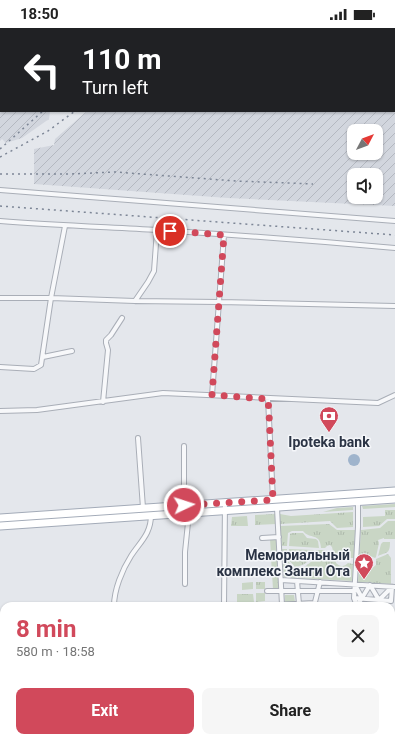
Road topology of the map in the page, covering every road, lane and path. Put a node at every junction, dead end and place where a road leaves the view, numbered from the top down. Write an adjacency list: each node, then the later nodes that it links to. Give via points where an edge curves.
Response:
1 (0, 190): 3 (street)
2 (0, 221): 4 (street)
3 (395, 221)
4 (65, 226): 5 (street); 9 (street)
5 (157, 230): 6 (street); 10 (street, via 154,271)
6 (224, 235): 7 (street); 11 (street)
7 (395, 248)
8 (0, 298): 9 (street)
9 (51, 298): 10 (street); 15 (street)
10 (134, 301): 11 (street)
11 (219, 302): 12 (street); 17 (street)
12 (395, 306)
13 (122, 318): 20 (street, via 106,340 108,350)
14 (72, 351): 15 (street)
15 (43, 357): 16 (street, via 41,365 34,369)
16 (0, 367)
17 (212, 395): 19 (street); 20 (street, via 163,393)
18 (395, 395): 19 (street, via 378,404)
19 (268, 399): 26 (street)
20 (103, 402): 21 (street, via 37,410)
21 (0, 410)
22 (138, 438): 30 (street)
23 (184, 446): 29 (street)
24 (395, 491): 26 (main road)
25 (395, 499): 27 (main road)
26 (273, 500): 28 (main road)
27 (358, 502): 31 (main road); 45 (street)
28 (225, 503): 29 (main road); 32 (street)
29 (184, 505): 30 (main road)
30 (143, 508): 35 (main road)
31 (277, 508): 32 (main road); 37 (street)
32 (226, 511): 33 (main road); 57 (street)
33 (189, 513): 34 (main road); 44 (street)
34 (151, 515): 36 (main road); 56 (street, via 148,532 124,570)
35 (0, 518)
36 (0, 526)
37 (279, 537): 38 (street); 39 (street)
38 (262, 538)
39 (280, 556): 40 (street); 41 (street)
40 (265, 557)
41 (281, 580): 42 (street); 49 (street)
42 (297, 580): 43 (street); 50 (street)
43 (320, 582): 45 (street); 51 (street)
44 (185, 584)
45 (355, 584): 46 (street); 52 (street); 54 (street)
46 (370, 585): 47 (street); 54 (street); 55 (street)
47 (394, 587): 55 (street); 55 (street, via 391,601)
48 (267, 591): 49 (street)
49 (282, 591): 50 (street); 58 (street)
50 (298, 591): 51 (street); 59 (street)
51 (318, 591): 52 (street); 60 (street)
52 (355, 591): 53 (street)
53 (354, 598): 54 (street); 61 (street)
54 (362, 598): 55 (street); 62 (street)
55 (380, 600)
56 (114, 602)
57 (224, 602)
58 (282, 602)
59 (299, 602)
60 (315, 602)
61 (356, 602)
62 (360, 602)

